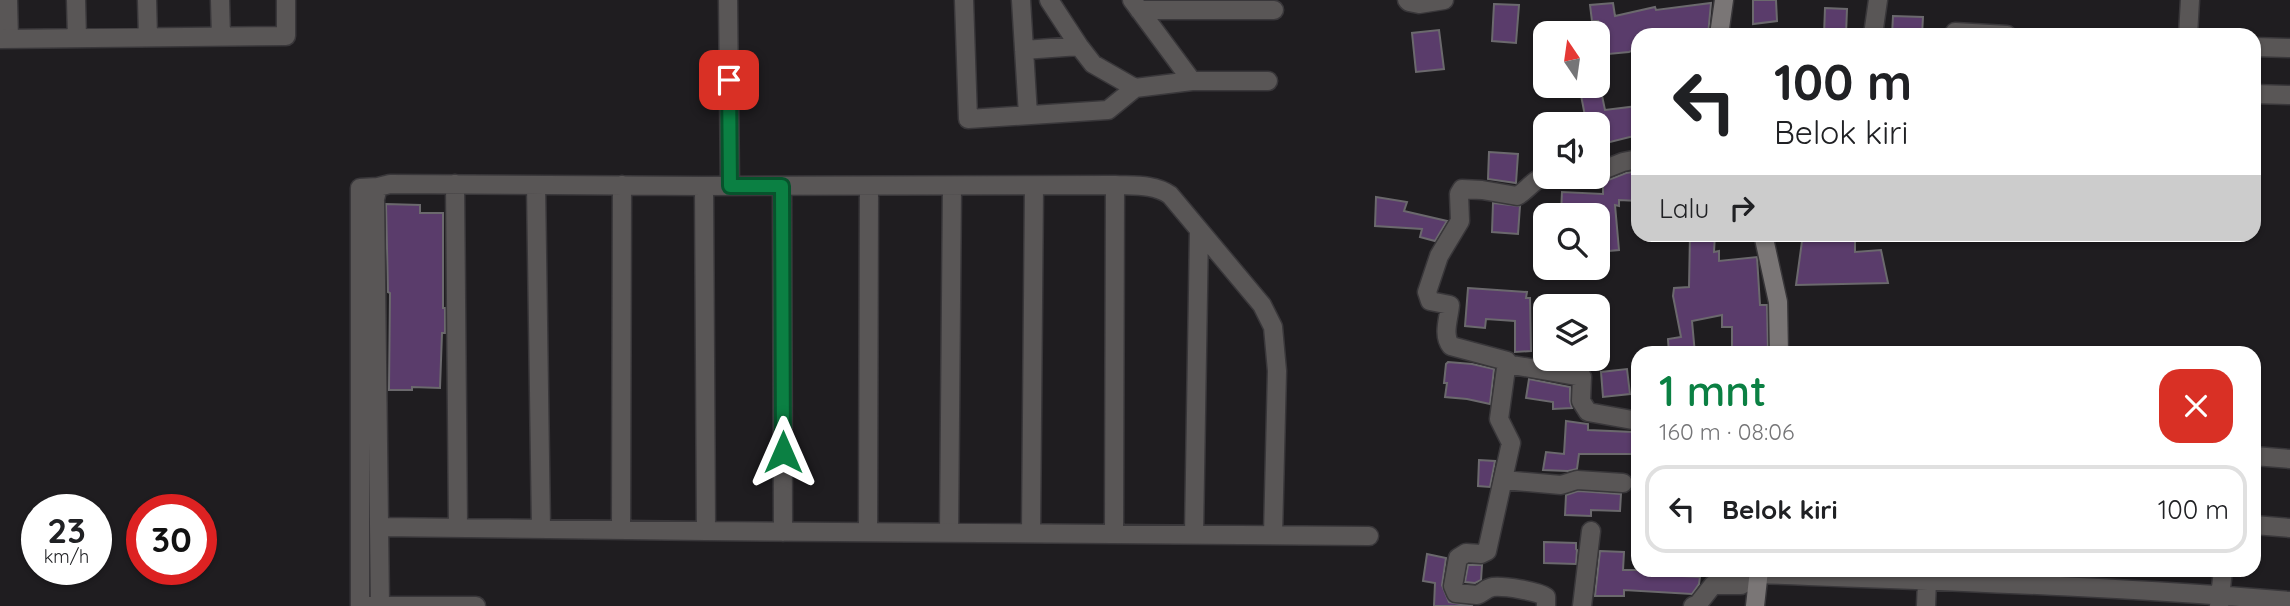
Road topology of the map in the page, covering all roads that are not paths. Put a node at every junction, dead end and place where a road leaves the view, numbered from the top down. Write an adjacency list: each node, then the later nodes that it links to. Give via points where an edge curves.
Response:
1 (8, 0): 23 (street)
2 (76, 0): 22 (street)
3 (147, 0): 20 (street)
4 (220, 0): 21 (street)
5 (286, 0): 21 (street, via 286,36)
6 (728, 0): 42 (street)
7 (964, 0): 33 (street, via 968,118)
8 (1021, 0): 27 (street)
9 (1049, 0): 24 (street)
10 (1407, 0): 11 (street, via 1419,4)
11 (1444, 0)
12 (1724, 0): 17 (street)
13 (1878, 0): 18 (street)
14 (2190, 0): 19 (street)
15 (1135, 5): 16 (street); 29 (street)
16 (1274, 10)
17 (1720, 28)
18 (1874, 28)
19 (2188, 28)
20 (148, 37): 21 (street); 22 (street)
21 (221, 37)
22 (77, 38): 23 (street)
23 (4, 39)
24 (1079, 46): 27 (street); 30 (street, via 1093,64)
25 (2261, 47): 26 (street)
26 (2290, 48)
27 (1024, 50): 33 (street)
28 (1268, 80): 29 (street)
29 (1192, 81): 30 (street)
30 (1135, 88): 33 (street, via 1108,110)
31 (2261, 94): 32 (street)
32 (2290, 95)
33 (1028, 115)
34 (1631, 160): 35 (street)
35 (1610, 167)
36 (1533, 183): 51 (street, via 1517,196 1468,188 1460,191 1460,221 1438,256 1427,295 1430,301 1450,305 1446,335 1451,346 1505,359)
37 (455, 184): 38 (street); 47 (street); 59 (street)
38 (536, 185): 39 (street); 61 (street)
39 (622, 185): 41 (street); 62 (street)
40 (1115, 185): 46 (street); 48 (street, via 1162,190); 69 (street)
41 (704, 186): 42 (street); 63 (street)
42 (730, 186): 43 (street)
43 (782, 186): 44 (street); 65 (street)
44 (869, 186): 45 (street); 66 (street)
45 (953, 186): 46 (street); 67 (street)
46 (1034, 186): 68 (street)
47 (378, 187): 58 (street); 79 (street, via 360,188)
48 (1199, 231): 70 (street); 71 (street, via 1262,305 1273,327 1277,371)
49 (1765, 242): 50 (street, via 1778,302)
50 (1779, 346)
51 (1507, 364): 52 (street, via 1581,377 1581,401 1587,412); 55 (street, via 1499,419 1511,443)
52 (1631, 420)
53 (2261, 457): 54 (street)
54 (2290, 459)
55 (1504, 480): 56 (street, via 1561,485 1577,480); 82 (street, via 1487,551 1458,558 1454,590 1477,595 1494,587 1539,593 1546,597)
56 (1623, 483)
57 (2261, 526): 60 (street)
58 (380, 527): 59 (street); 80 (street)
59 (458, 528): 61 (street)
60 (2290, 528)
61 (541, 529): 62 (street)
62 (621, 530): 63 (street)
63 (706, 531): 65 (street)
64 (1591, 531): 83 (street)
65 (783, 532): 66 (street)
66 (868, 532): 67 (street)
67 (949, 533): 68 (street)
68 (1031, 533): 69 (street)
69 (1114, 534): 70 (street)
70 (1194, 534): 71 (street)
71 (1273, 535): 72 (street)
72 (1369, 536)
73 (1752, 577): 84 (street, via 1741,585 1713,585)
74 (1758, 577): 85 (street)
75 (1935, 577): 77 (street); 86 (street)
76 (2222, 577): 77 (street)
77 (2220, 600): 78 (street)
78 (2290, 601)
79 (360, 606): 80 (street)
80 (380, 606): 81 (street)
81 (476, 606)
82 (1546, 606)
83 (1582, 606)
84 (1693, 606)
85 (1755, 606)
86 (1926, 606)

